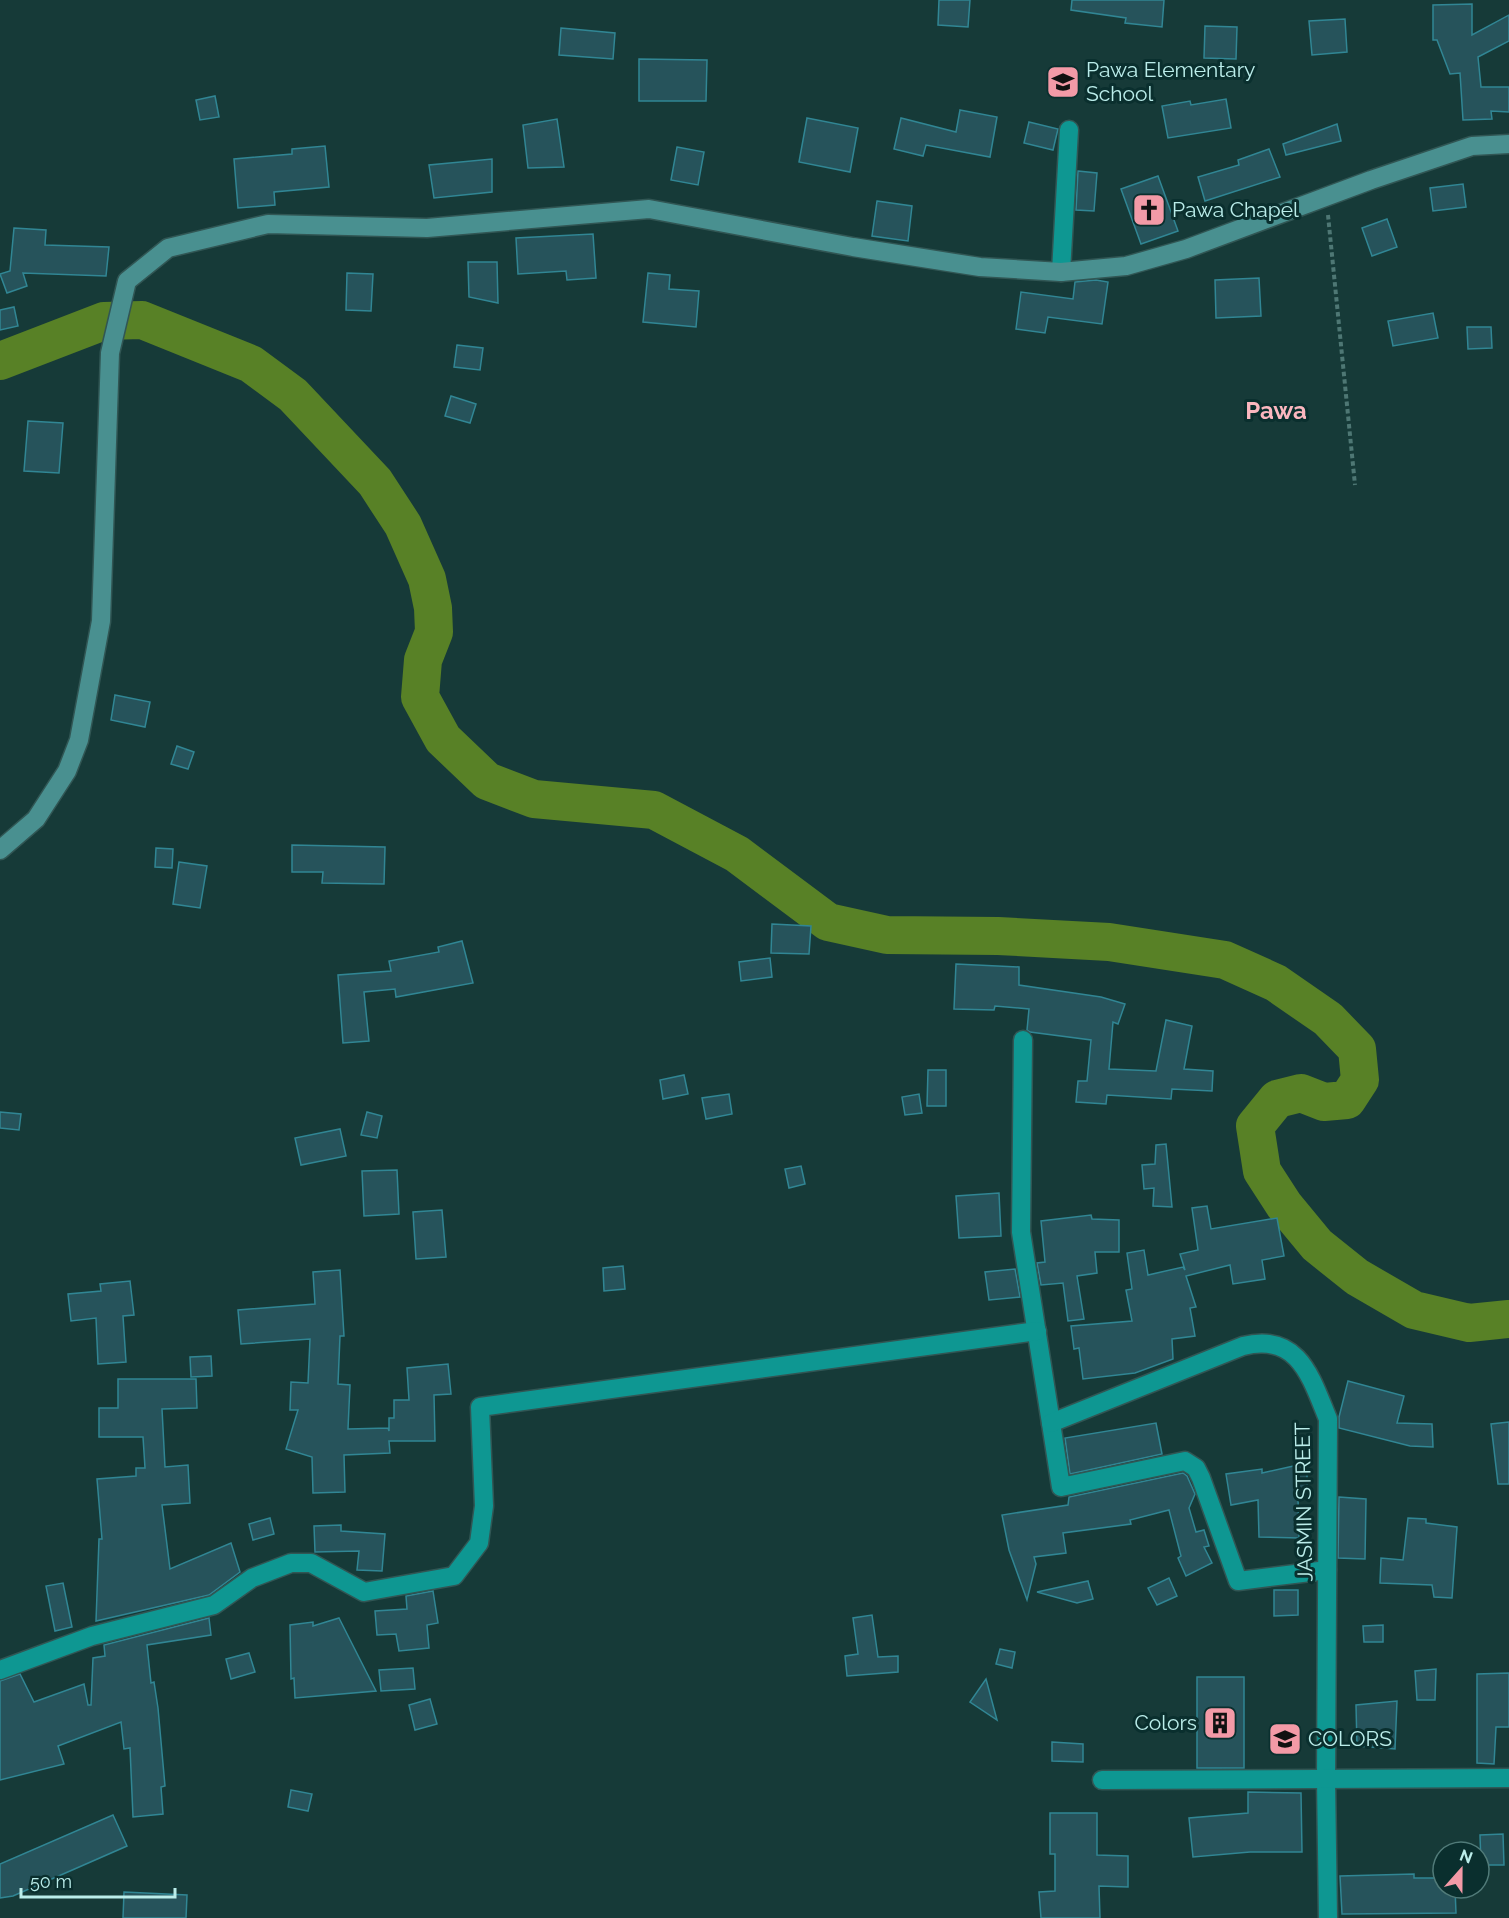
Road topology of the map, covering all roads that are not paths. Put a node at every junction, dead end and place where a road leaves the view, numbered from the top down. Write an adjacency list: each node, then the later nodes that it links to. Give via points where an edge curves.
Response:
1 (1069, 130): 3 (street)
2 (1509, 144): 3 (street, via 1472,146 1186,249 1126,266)
3 (1061, 272): 4 (street, via 980,267 648,209 427,228 268,224 168,248 127,281 110,353 101,621 80,740 67,771 36,819)
4 (0, 850)
5 (1023, 1040): 6 (street, via 1021,1232)
6 (1037, 1330): 7 (street); 9 (street, via 480,1407 483,1506 479,1543 454,1576 364,1592 310,1563 291,1563 252,1578 214,1605 92,1636)
7 (1051, 1423): 8 (street, via 1061,1487 1175,1462 1191,1464 1201,1478 1238,1581); 8 (street, JASMIN STREET, via 1243,1346 1260,1342 1291,1352 1302,1363 1329,1419)
8 (1327, 1570): 12 (street, JASMIN STREET)
9 (0, 1670)
10 (1509, 1778): 12 (street)
11 (1102, 1780): 12 (street)
12 (1326, 1780): 13 (street, JASMIN STREET)
13 (1328, 1918)

